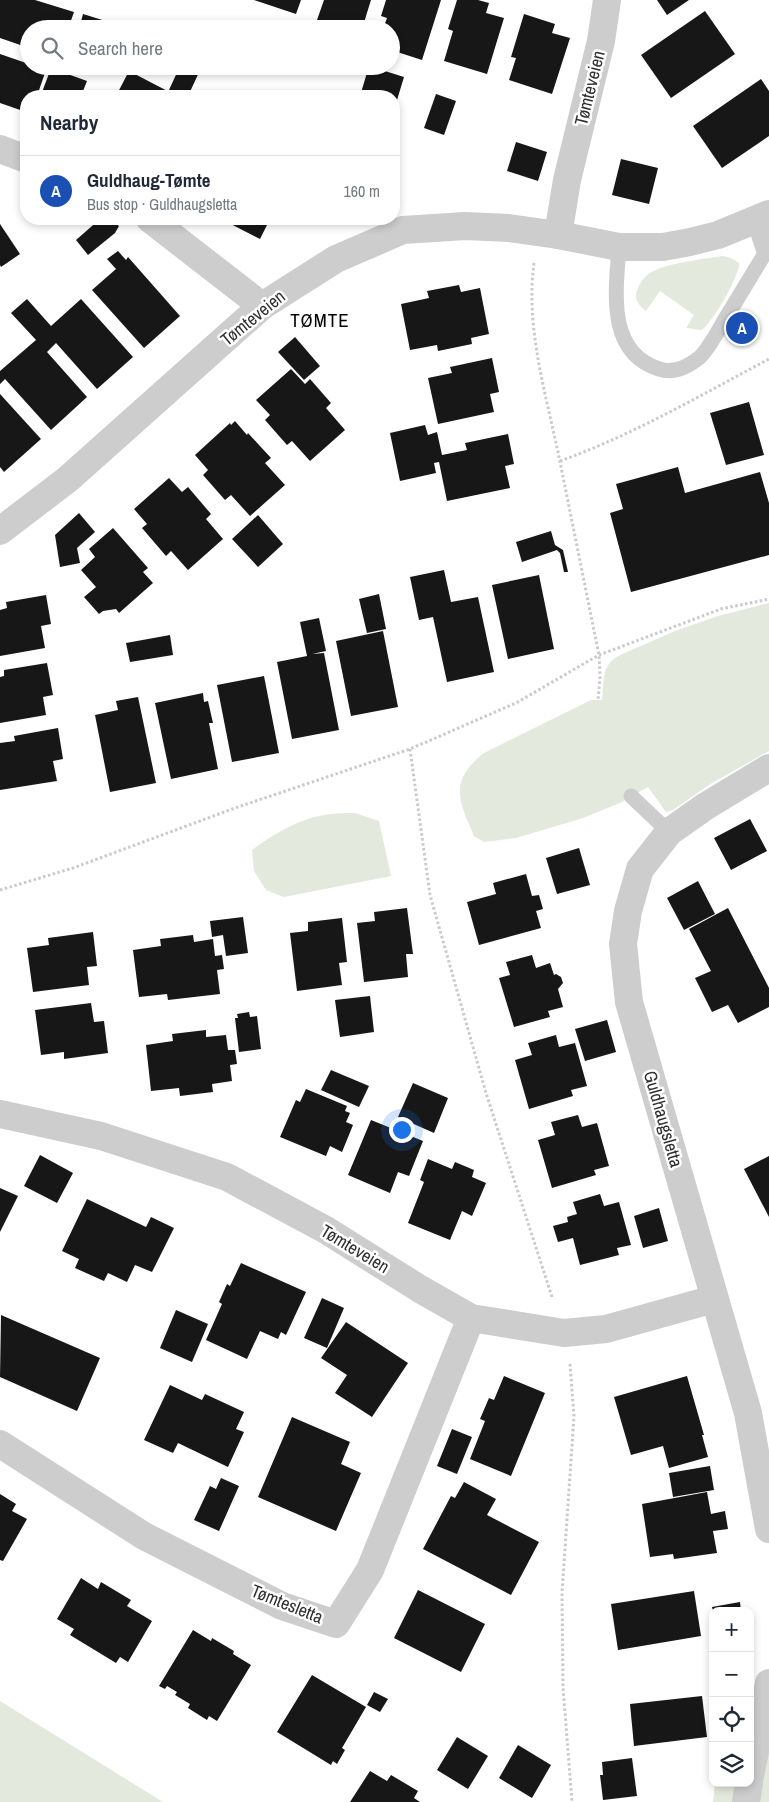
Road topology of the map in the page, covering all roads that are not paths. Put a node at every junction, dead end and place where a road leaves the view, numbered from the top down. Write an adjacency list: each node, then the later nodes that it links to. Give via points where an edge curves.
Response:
1 (607, 0): 6 (street, Tømteveien, via 601,41 567,180)
2 (0, 149): 3 (street)
3 (20, 157)
4 (764, 216): 7 (street, Tømteveien, via 718,235 690,242 663,247); 8 (street)
5 (158, 225): 9 (street)
6 (548, 234): 7 (street, Tømteveien); 9 (street, Tømteveien, via 465,226 403,230 336,259)
7 (619, 247): 8 (lane, via 616,295 618,319 625,341 636,358 667,372 681,369 700,356)
8 (769, 247)
9 (262, 306): 10 (street, Tømteveien, via 68,479)
10 (0, 531)
11 (769, 768): 13 (street, Guldhaugsletta)
12 (631, 796): 13 (lane)
13 (668, 832): 15 (street, Guldhaugsletta, via 640,869 623,944 629,1002)
14 (0, 1114): 16 (street, Tømteveien, via 101,1136 226,1177 326,1230)
15 (714, 1300): 16 (street, Tømteveien, via 606,1329 564,1333); 18 (street, Guldhaugsletta, via 748,1413)
16 (471, 1318): 17 (street, Tømtesletta, via 370,1570 336,1624 282,1606 144,1536)
17 (0, 1444)
18 (769, 1529)
19 (769, 1683): 20 (street)
20 (754, 1756)
21 (748, 1787): 22 (street)
22 (746, 1802)

